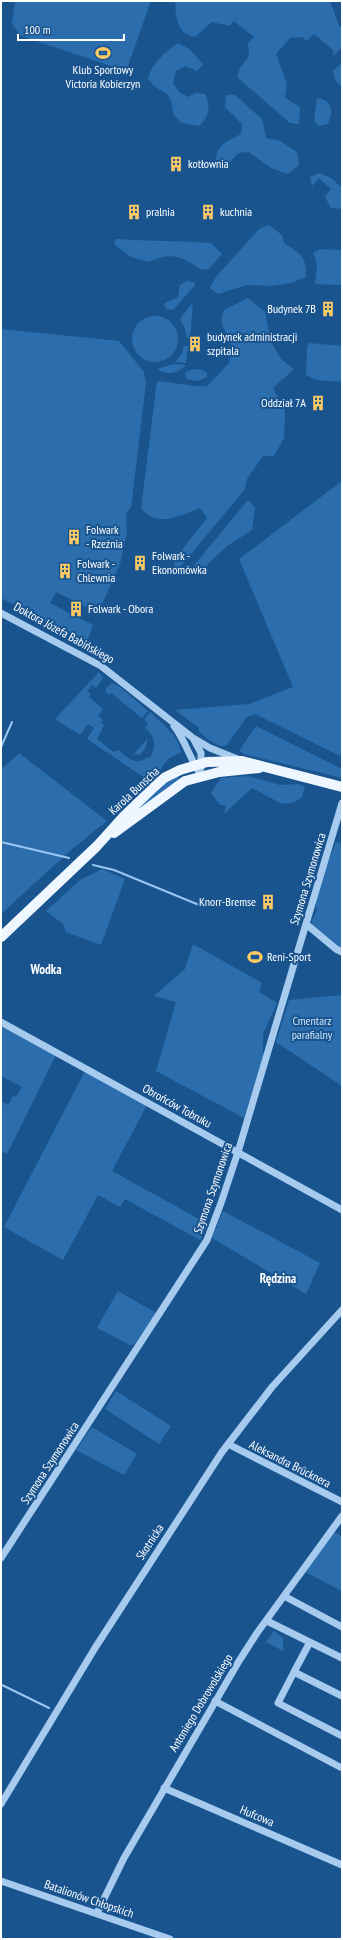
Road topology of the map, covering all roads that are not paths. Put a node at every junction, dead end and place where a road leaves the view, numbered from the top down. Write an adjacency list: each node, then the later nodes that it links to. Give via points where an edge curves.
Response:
1 (1, 613): 2 (street, Doktora Józefa Babińskiego, via 101,666)
2 (170, 721): 3 (street, Doktora Józefa Babińskiego); 5 (street, Doktora Józefa Babińskiego)
3 (193, 738): 4 (street, Doktora Józefa Babińskiego); 5 (street, Doktora Józefa Babińskiego, via 199,748)
4 (242, 761): 5 (main road, Karola Bunscha); 6 (main road, Doktora Józefa Babińskiego)
5 (197, 764): 7 (street, Doktora Józefa Babińskiego); 10 (main road, Karola Bunscha, via 164,778)
6 (265, 768): 7 (main road, Doktora Józefa Babińskiego); 8 (main road, Doktora Józefa Babińskiego)
7 (201, 775): 10 (main road, Karola Bunscha, via 174,788)
8 (342, 787)
9 (342, 803): 11 (street, Szymona Szymonowica)
10 (97, 846): 12 (main road, Karola Bunscha)
11 (306, 924): 13 (street); 15 (street, Szymona Szymonowica)
12 (1, 937)
13 (342, 952)
14 (1, 1022): 15 (street, Obrońców Tobruku)
15 (238, 1152): 16 (street, Obrońców Tobruku); 21 (street, Szymona Szymonowica, via 204,1245)
16 (342, 1210)
17 (342, 1310): 18 (street, Skotnicka, via 285,1371)
18 (228, 1444): 19 (street, Aleksandra Brücknera); 33 (street, Skotnicka, via 95,1648)
19 (342, 1502)
20 (342, 1516): 22 (street, Antoniego Dobrowolskiego)
21 (1, 1558)
22 (284, 1596): 23 (street, Antoniego Dobrowolskiego); 24 (street)
23 (267, 1621): 25 (street); 29 (street, Antoniego Dobrowolskiego)
24 (342, 1627)
25 (310, 1642): 26 (street); 27 (street)
26 (342, 1658)
27 (294, 1672): 28 (street); 30 (street, via 278,1703)
28 (342, 1696)
29 (215, 1701): 31 (street); 32 (street, Antoniego Dobrowolskiego)
30 (342, 1736)
31 (340, 1767)
32 (164, 1788): 34 (street, Hufcowa); 36 (street, Antoniego Dobrowolskiego, via 124,1858)
33 (1, 1804)
34 (342, 1865)
35 (1, 1881): 36 (street, Batalionów Chłopskich)
36 (97, 1913): 37 (street, Batalionów Chłopskich)
37 (170, 1939)

